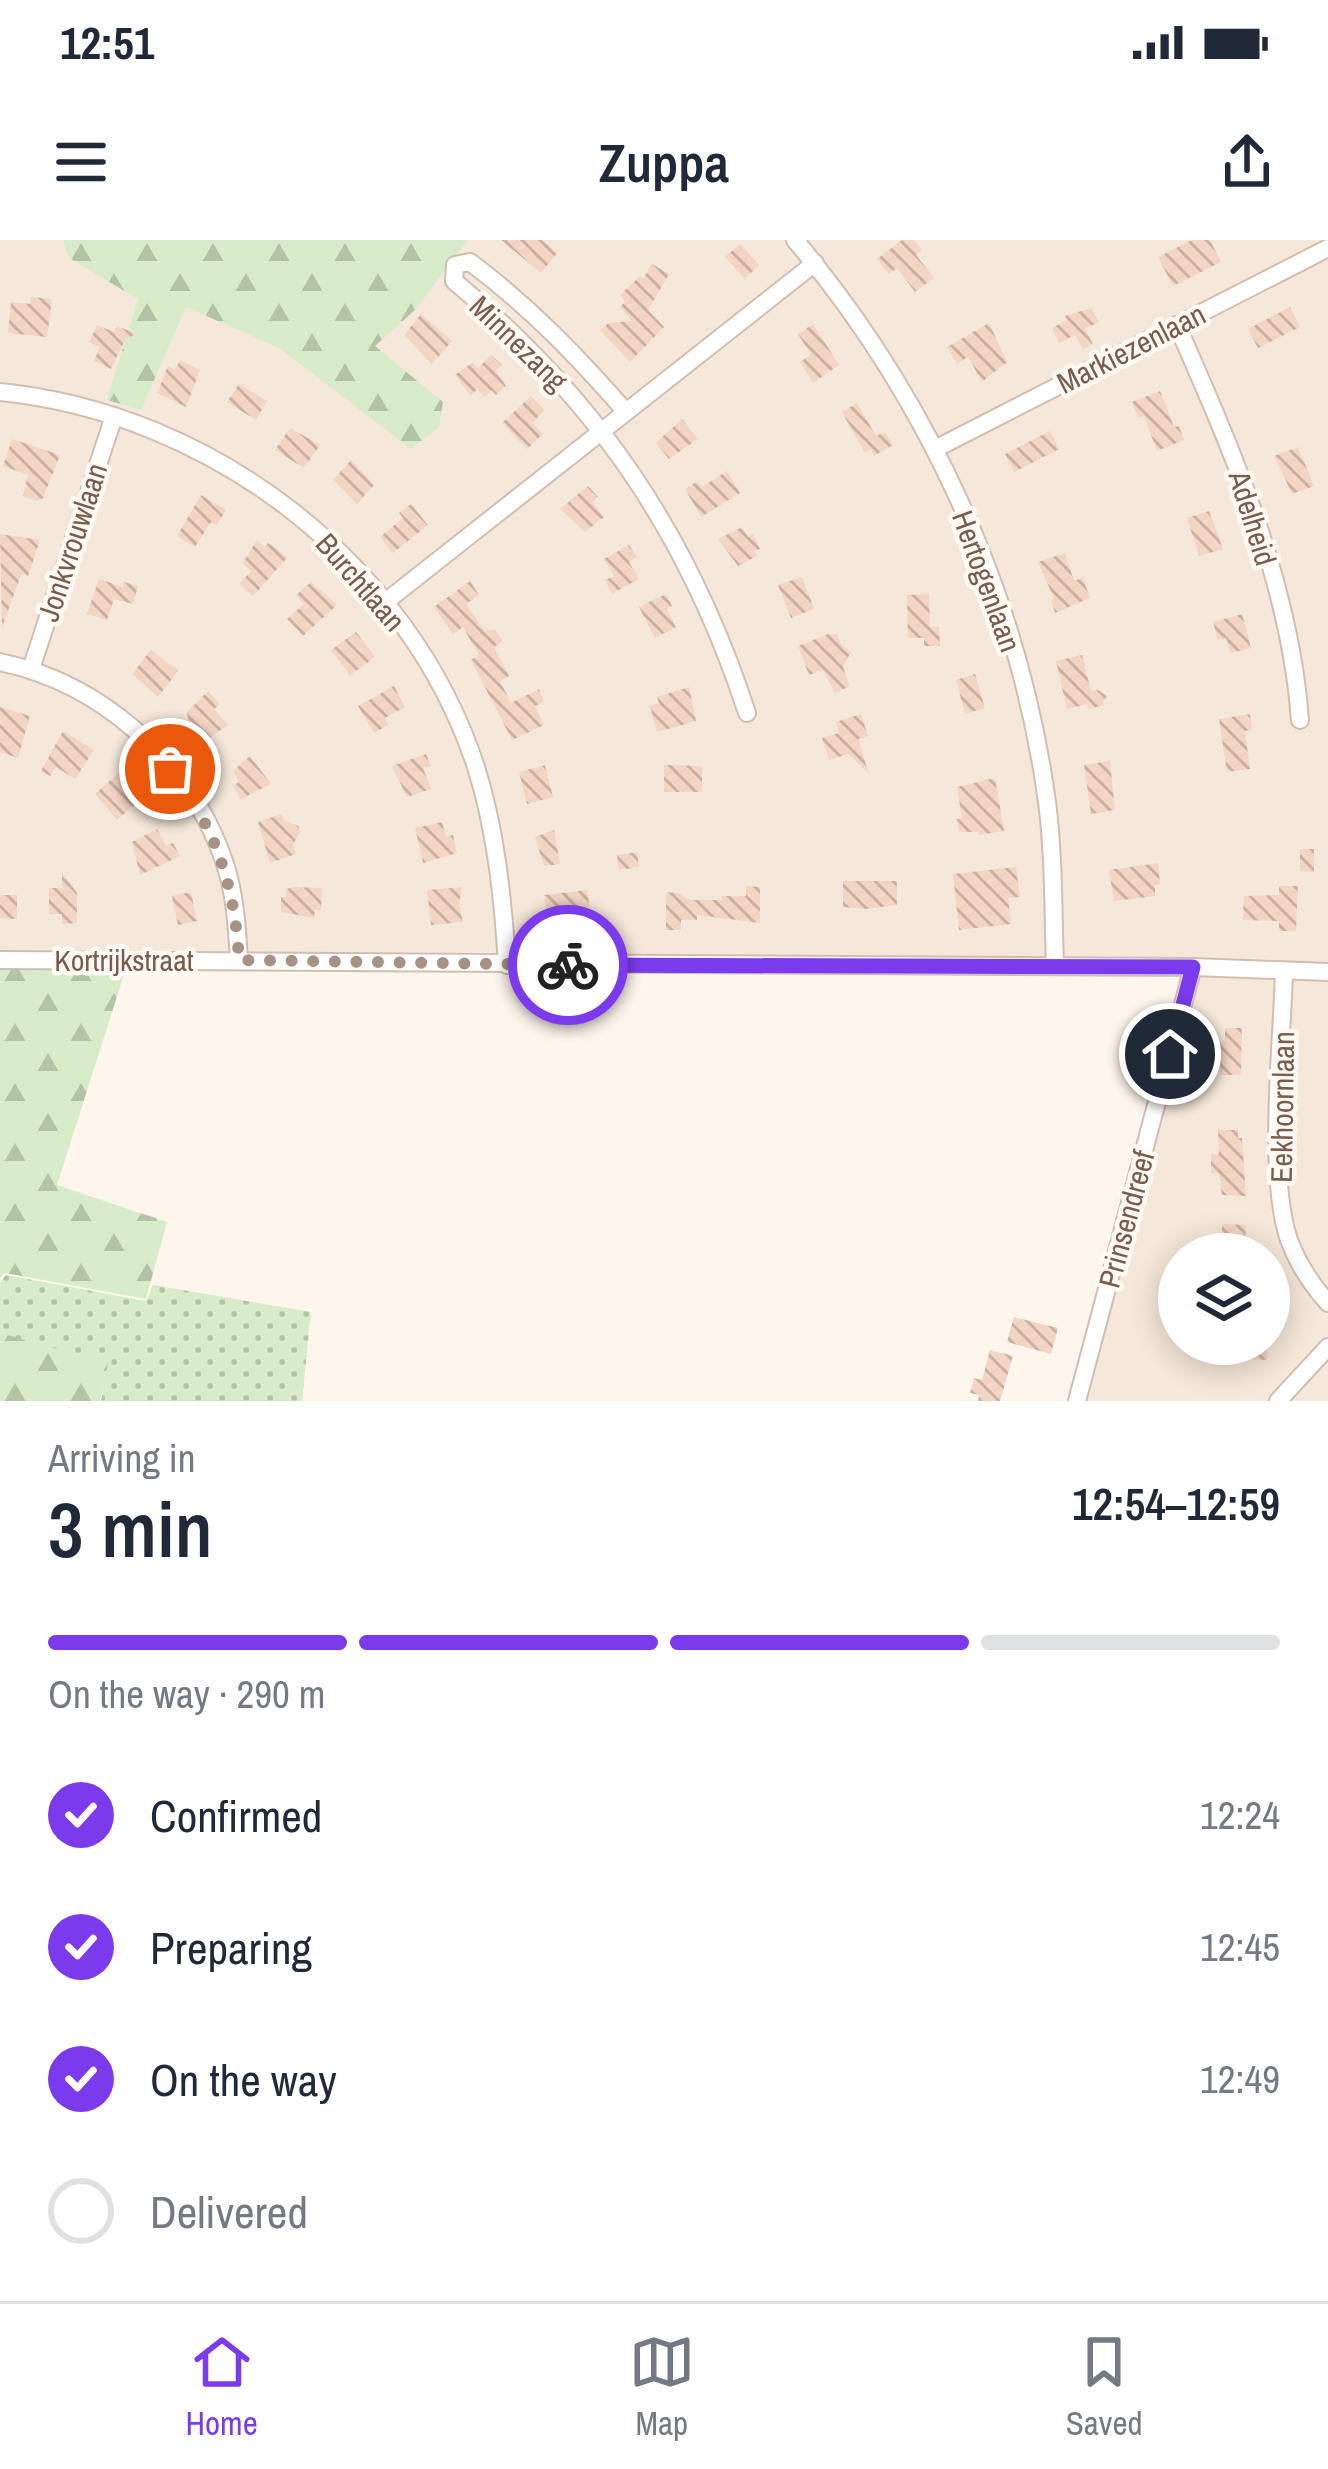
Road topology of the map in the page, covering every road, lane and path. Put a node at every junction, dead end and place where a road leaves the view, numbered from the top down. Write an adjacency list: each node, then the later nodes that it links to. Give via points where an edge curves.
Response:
1 (795, 240): 3 (street, Hertogenlaan)
2 (1328, 248): 4 (street, Markiezenlaan)
3 (815, 263): 6 (street); 9 (street, Hertogenlaan)
4 (1177, 325): 9 (street, Markiezenlaan); 14 (street, Adelheid, via 1241,472 1296,666)
5 (0, 392): 7 (street, Burchtlaan)
6 (626, 412): 8 (street); 8 (street, Minnezang, via 496,282 470,262 455,266 454,281 545,362)
7 (113, 416): 10 (street, Burchtlaan, via 239,472 345,556); 12 (street, Jonkvrouwlaan)
8 (604, 432): 10 (street); 13 (street, Minnezang, via 680,552)
9 (935, 449): 18 (street, Hertogenlaan, via 995,587 1036,736)
10 (384, 603): 17 (street, Burchtlaan, via 423,656 476,766 503,890)
11 (0, 662): 12 (street)
12 (31, 668): 16 (street, via 122,717 188,791 224,859)
13 (747, 713)
14 (1300, 720)
15 (0, 960): 16 (street, Kortrijkstraat)
16 (239, 960): 17 (street, Kortrijkstraat)
17 (507, 965): 18 (street, Kortrijkstraat)
18 (1054, 966): 19 (street, Kortrijkstraat)
19 (1193, 967): 20 (street, Kortrijkstraat); 24 (street, Prinsendreef)
20 (1284, 972): 21 (street, Kortrijkstraat); 22 (street, Eekhoornlaan, via 1279,1188 1289,1241)
21 (1328, 972)
22 (1328, 1303)
23 (1328, 1347): 25 (street)
24 (1077, 1401)
25 (1278, 1401)

